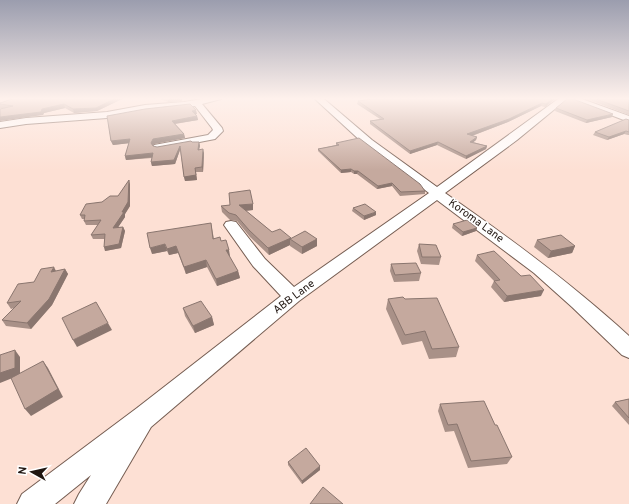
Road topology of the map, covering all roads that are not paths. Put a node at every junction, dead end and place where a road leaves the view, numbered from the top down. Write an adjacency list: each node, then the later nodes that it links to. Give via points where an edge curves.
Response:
1 (18, 123): 5 (street)
2 (213, 123): 6 (street, via 218,131 216,135)
3 (346, 123): 7 (street, Koroma Lane, via 377,150)
4 (532, 123): 7 (street, ABB Lane)
5 (0, 126)
6 (158, 147)
7 (436, 192): 9 (street, ABB Lane); 10 (street, Koroma Lane, via 559,284)
8 (231, 225): 9 (street, via 245,248)
9 (293, 296): 11 (street, ABB Lane)
10 (629, 349)
11 (146, 416): 12 (street, ABB Lane); 13 (street)
12 (32, 504)
13 (90, 504)

